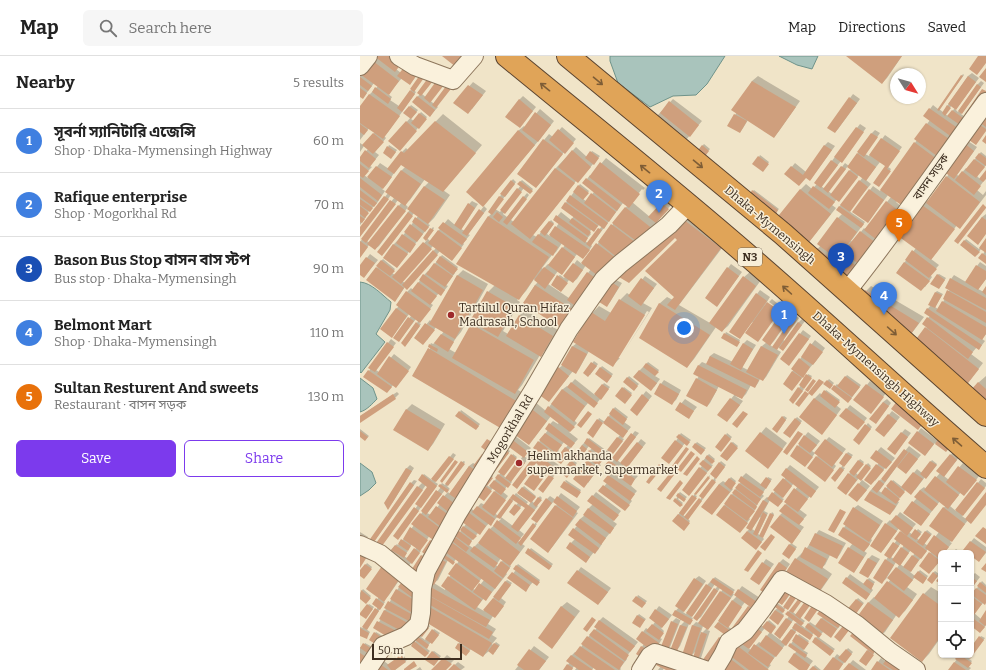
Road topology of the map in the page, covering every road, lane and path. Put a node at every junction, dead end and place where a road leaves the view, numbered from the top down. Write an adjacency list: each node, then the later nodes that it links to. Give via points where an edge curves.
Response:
1 (368, 56): 6 (street)
2 (399, 56): 3 (street, via 415,66 453,80)
3 (474, 56)
4 (507, 56): 8 (highway, Dhaka-Mymensingh Highway / N3, one-way to 4)
5 (568, 56): 9 (highway, Dhaka-Mymensingh, one-way to 9, via 783,234)
6 (360, 66)
7 (986, 102): 9 (street, বাসন সড়ক)
8 (688, 204): 11 (highway, Dhaka-Mymensingh Highway / N3, one-way to 8); 13 (street, Mogorkhal Rd, via 669,225 604,279 582,310 457,514 426,571)
9 (847, 291): 10 (highway, Dhaka-Mymensingh, one-way to 10)
10 (986, 415)
11 (986, 467)
12 (360, 544): 13 (street, via 380,554)
13 (422, 588): 14 (street, Mogorkhal Rd, via 419,624 406,636 383,646)
14 (367, 670)
15 (641, 670): 16 (street, via 655,653)
16 (705, 670)
17 (714, 670): 18 (street, via 729,642 745,631 782,580 826,604)
18 (916, 670)

